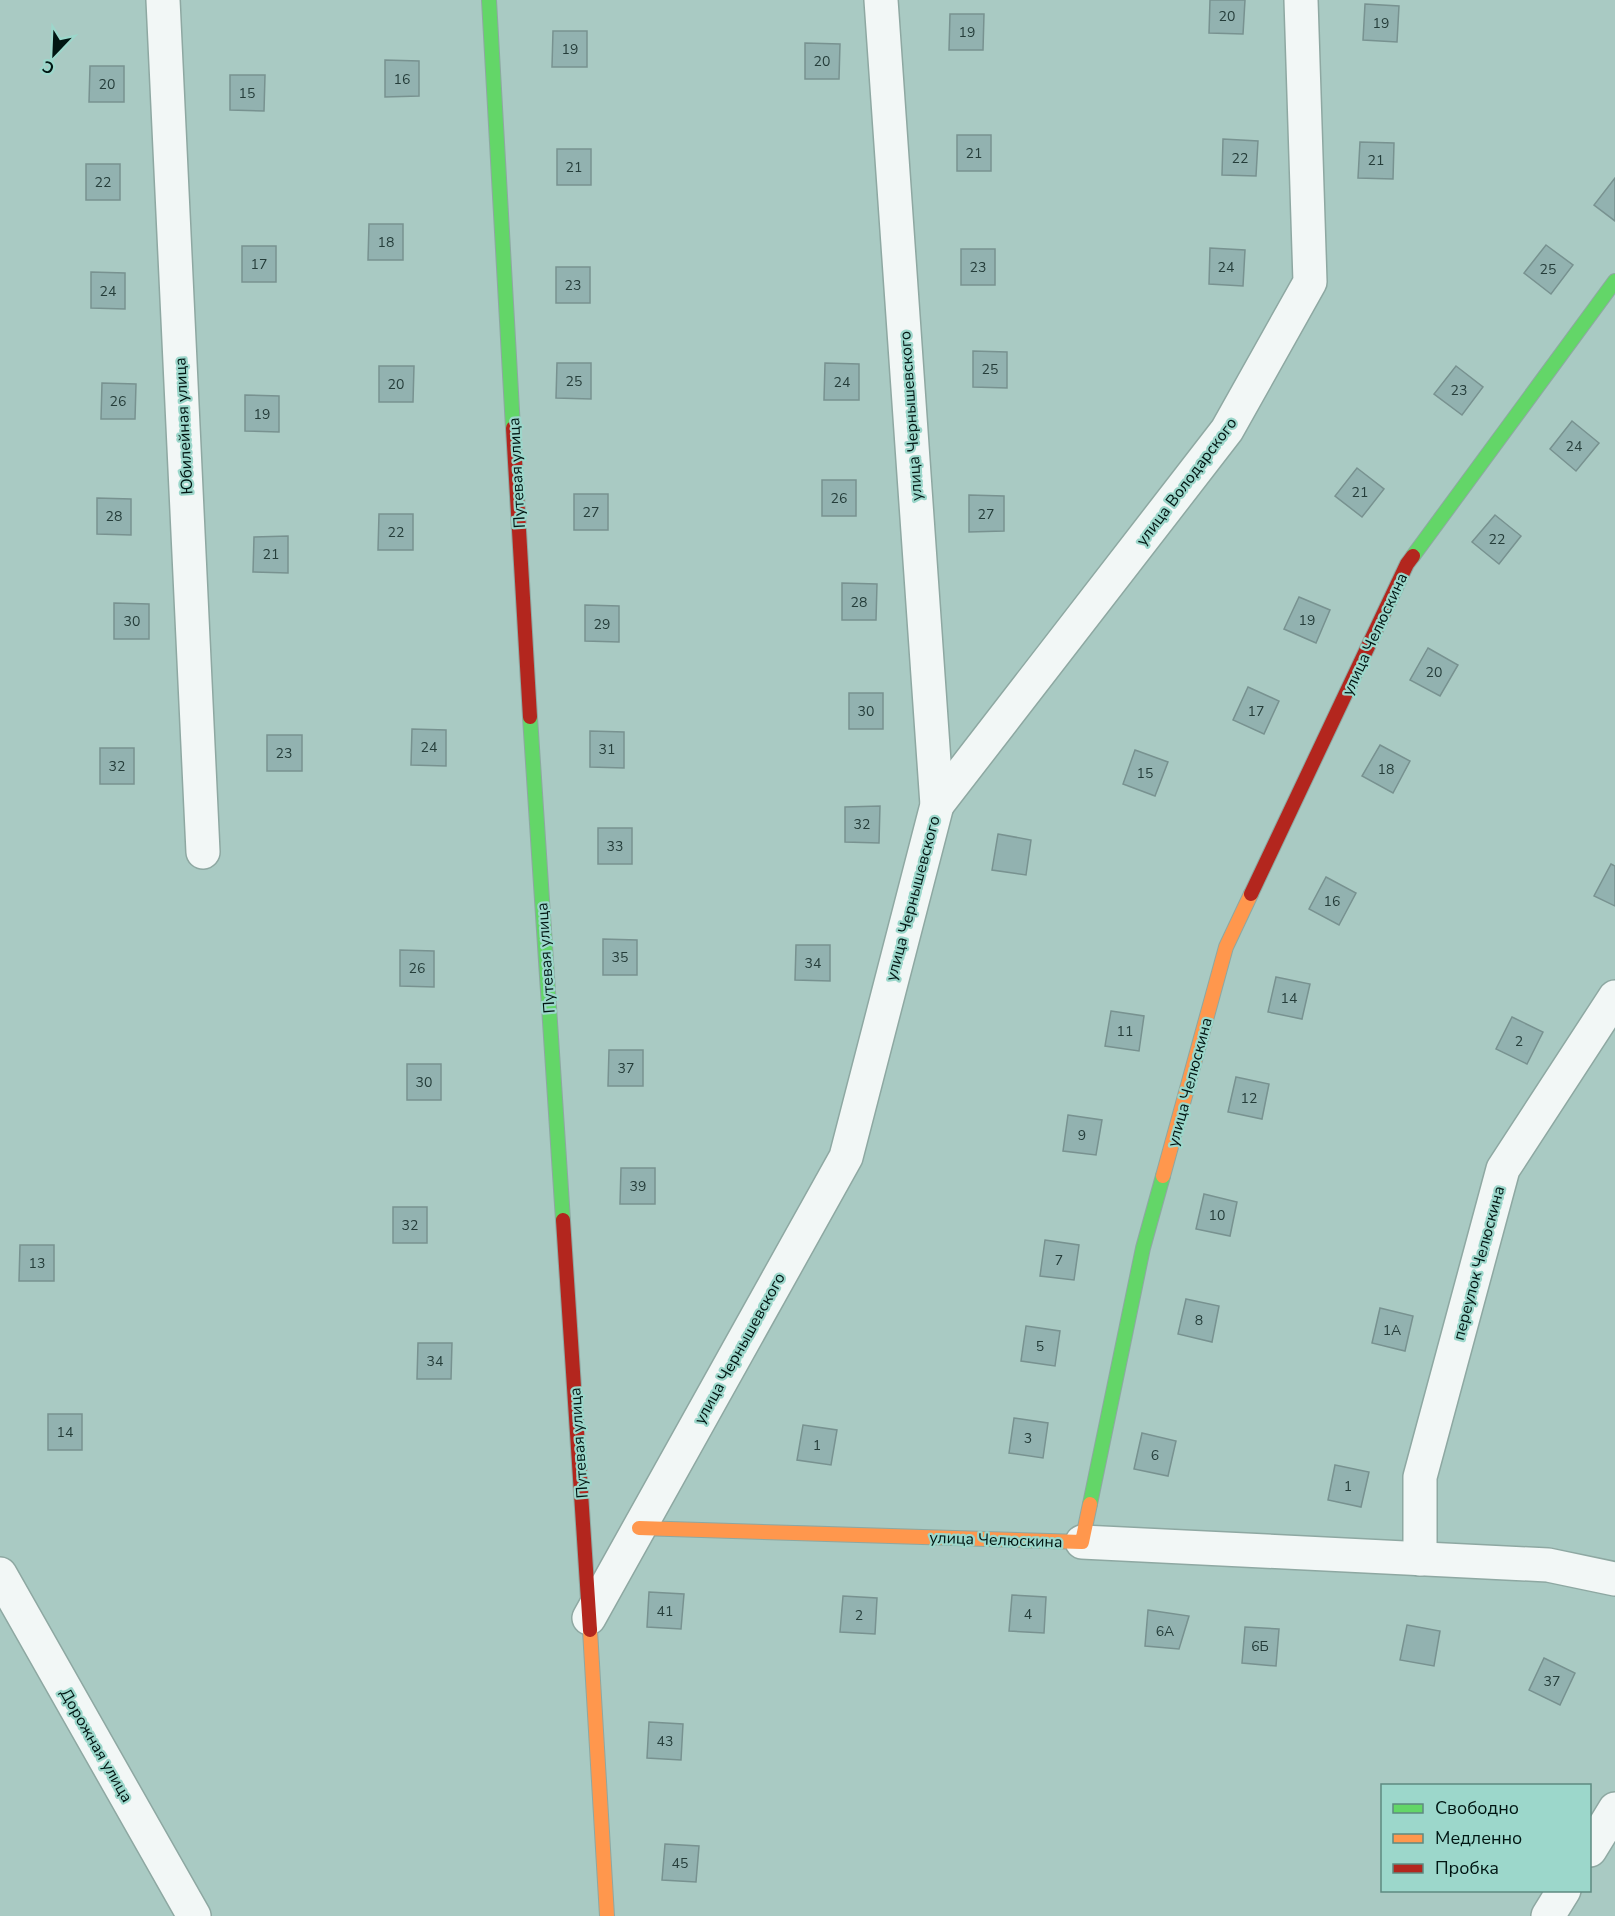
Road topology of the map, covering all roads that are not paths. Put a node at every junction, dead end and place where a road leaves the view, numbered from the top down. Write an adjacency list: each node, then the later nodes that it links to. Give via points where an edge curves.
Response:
1 (163, 0): 7 (street, Юбилейная улица)
2 (489, 0): 14 (street, Путевая улица, via 538,854)
3 (881, 0): 6 (street, улица Чернышевского)
4 (1301, 0): 6 (street, улица Володарского, via 1310,282 1227,430)
5 (1615, 281): 10 (street, улица Челюскина, via 1407,564 1226,947 1143,1248)
6 (937, 805): 9 (street, улица Чернышевского, via 846,1157)
7 (203, 852)
8 (1615, 997): 11 (street, переулок Челюскина, via 1503,1169 1420,1477)
9 (639, 1528): 10 (street, улица Челюскина); 14 (street, улица Чернышевского)
10 (1082, 1542): 11 (street)
11 (1420, 1559): 13 (street, via 1548,1564)
12 (0, 1574): 18 (street, Дорожная улица)
13 (1615, 1579)
14 (589, 1618): 19 (street, Путевая улица)
15 (1615, 1809): 16 (street)
16 (1591, 1848)
17 (1563, 1892): 20 (street)
18 (194, 1916)
19 (607, 1916)
20 (1548, 1916)

